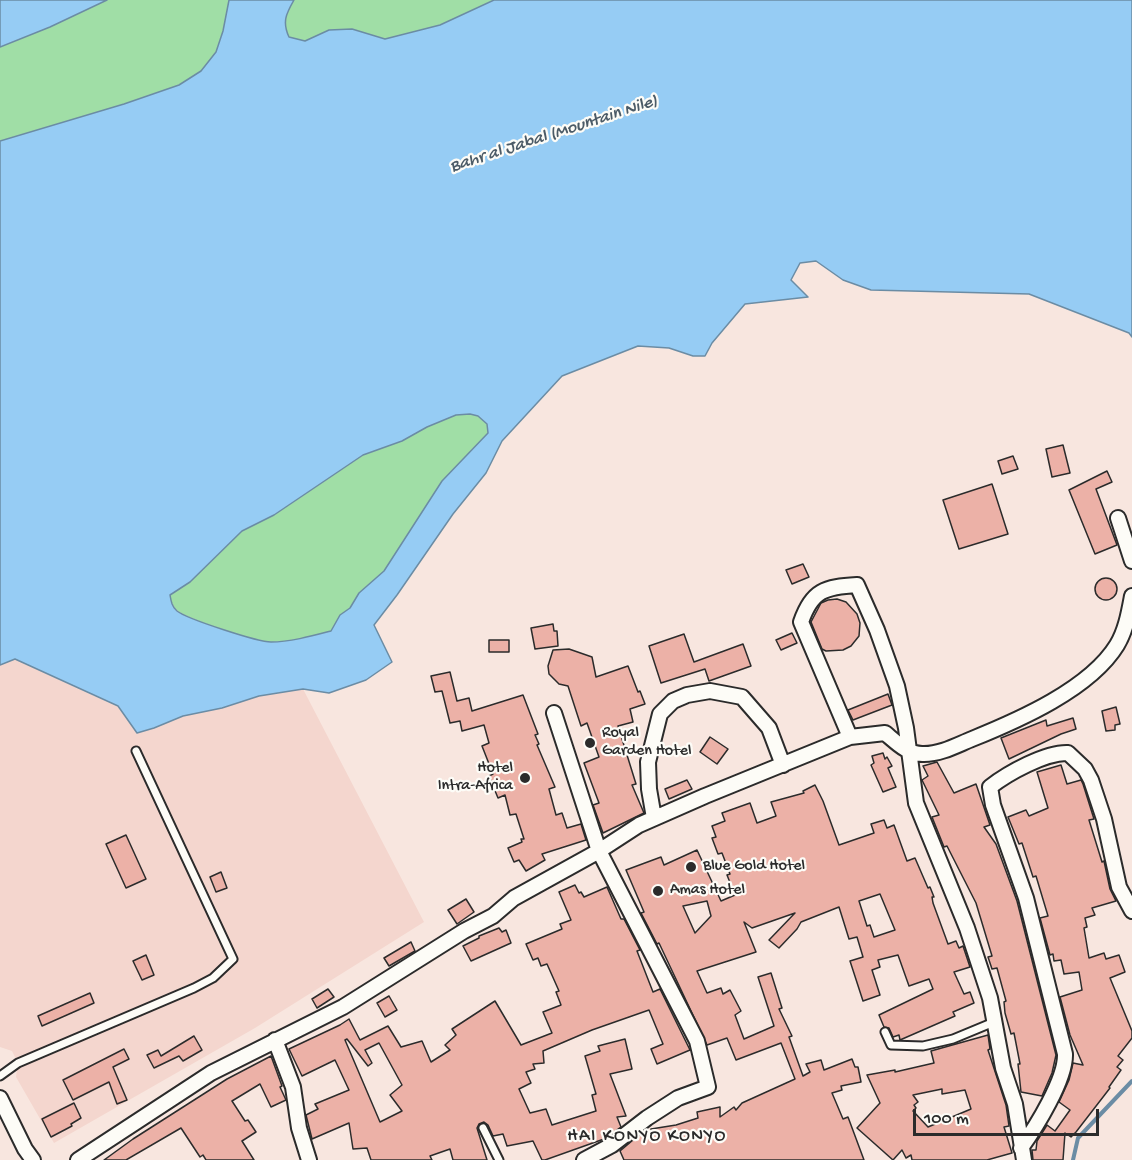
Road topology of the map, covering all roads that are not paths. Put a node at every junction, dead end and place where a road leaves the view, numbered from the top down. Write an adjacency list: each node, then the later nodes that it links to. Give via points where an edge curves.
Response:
1 (1118, 518): 2 (street)
2 (1132, 561)
3 (1132, 596): 7 (street, via 1117,644 1080,684 1026,716 940,752)
4 (554, 713): 10 (street)
5 (850, 737): 7 (street, via 885,733); 7 (street, via 801,622 807,604 818,592 857,585 897,686); 8 (street)
6 (136, 751): 15 (lane, via 233,959 213,978 194,988 18,1063)
7 (909, 752): 12 (street, via 916,803 967,928)
8 (783, 765): 9 (street); 9 (street, via 769,728 742,697 710,691 673,700 660,714 648,762)
9 (654, 818): 10 (street)
10 (599, 851): 14 (street, via 514,898 493,916 343,1007); 23 (street, via 697,1041 708,1087 678,1098)
11 (1132, 911): 18 (street, via 1119,887 1092,780 1068,753 1056,753 990,787 1026,898 1065,1054 1063,1072)
12 (994, 1022): 13 (lane, via 954,1039 922,1046 891,1045); 18 (street, via 1015,1104)
13 (885, 1032)
14 (275, 1040): 20 (street, via 211,1073); 21 (street, via 293,1087)
15 (0, 1077)
16 (0, 1098): 19 (street)
17 (483, 1128): 22 (lane)
18 (1022, 1154)
19 (33, 1160)
20 (78, 1160)
21 (309, 1160)
22 (499, 1160)
23 (584, 1160)

